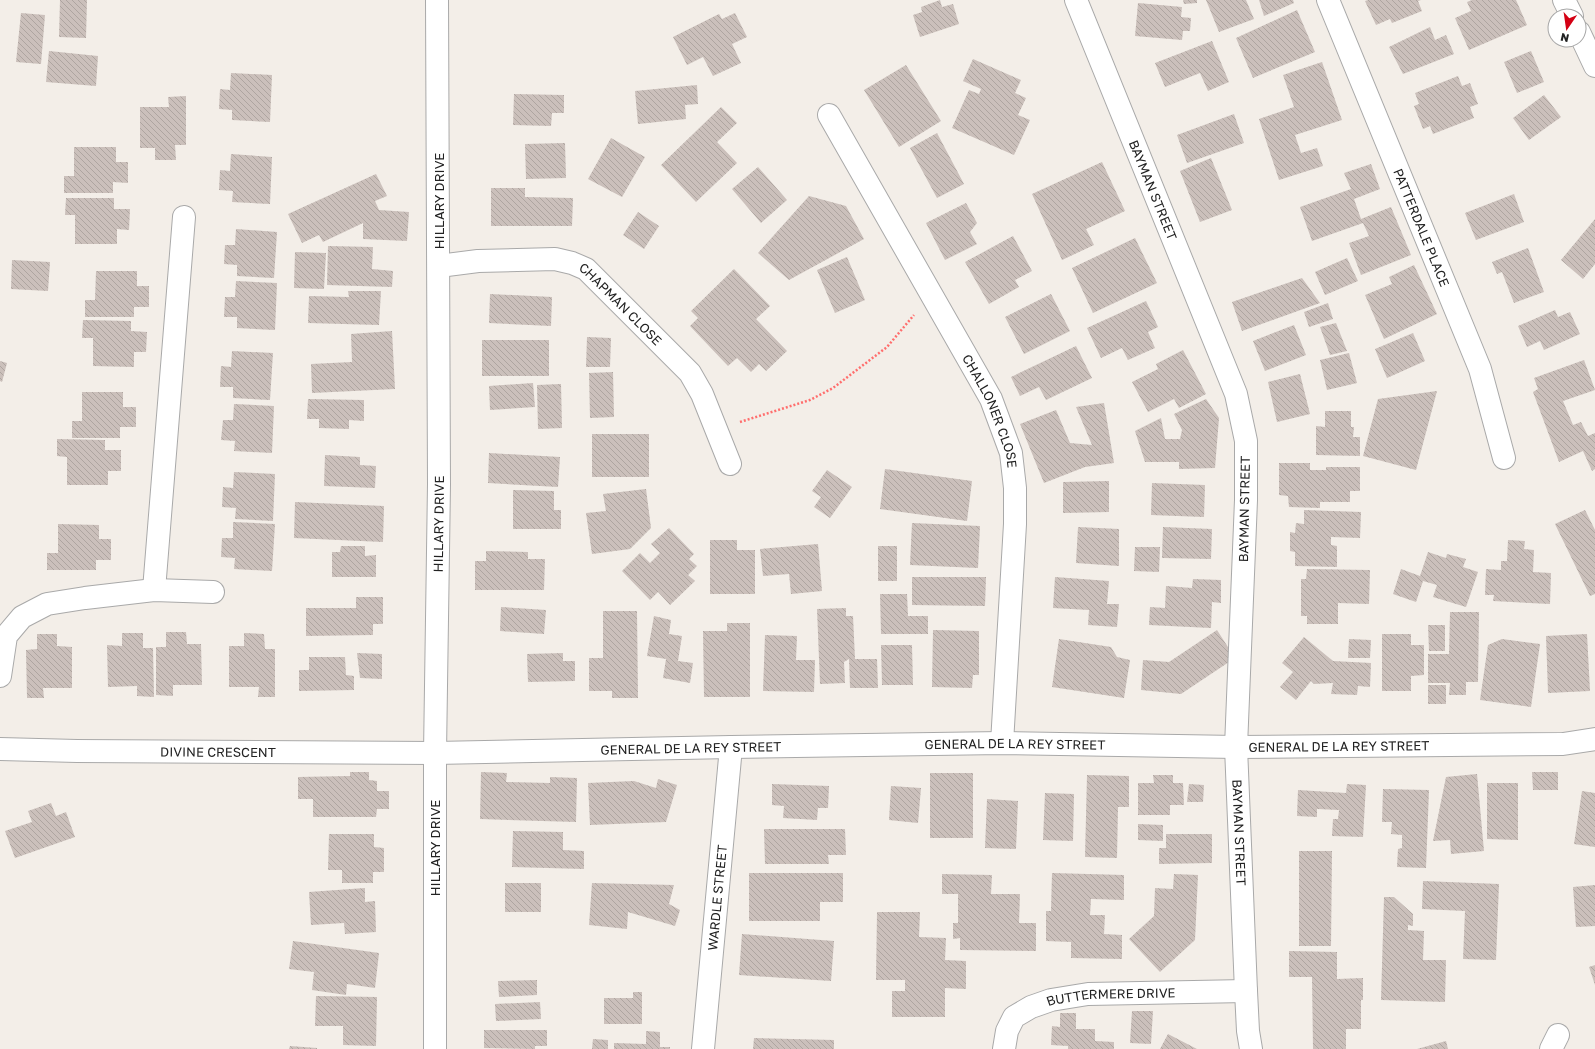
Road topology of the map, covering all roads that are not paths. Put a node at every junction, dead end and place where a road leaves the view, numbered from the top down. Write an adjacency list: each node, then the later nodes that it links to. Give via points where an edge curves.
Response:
1 (437, 0): 8 (street, HILLARY DRIVE)
2 (1076, 0): 17 (street, BAYMAN STREET, via 1236,394 1246,441)
3 (1328, 0): 9 (street, PATTERDALE PLACE, via 1480,369)
4 (1587, 48): 5 (street)
5 (1595, 66)
6 (829, 115): 15 (street, CHALLONER CLOSE, via 991,399 1011,453 1015,488 1015,524)
7 (184, 217): 11 (street)
8 (439, 266): 10 (street, CHAPMAN CLOSE, via 478,261 555,259 586,269 690,374 702,394); 19 (street, HILLARY DRIVE)
9 (1504, 458)
10 (730, 464)
11 (154, 590): 12 (street); 13 (street, via 47,604 22,617 6,636)
12 (213, 592)
13 (0, 676)
14 (1595, 739): 17 (street, GENERAL DE LA REY STREET, via 1562,744)
15 (1002, 744): 16 (street, GENERAL DE LA REY STREET); 17 (street, GENERAL DE LA REY STREET)
16 (731, 747): 19 (street, GENERAL DE LA REY STREET); 22 (street, WARDLE STREET)
17 (1236, 747): 20 (street, BAYMAN STREET)
18 (0, 750): 19 (street, DIVINE CRESCENT)
19 (435, 753): 21 (street, HILLARY DRIVE)
20 (1246, 991): 23 (street, BUTTERMERE DRIVE, via 1088,994 1051,1000 1030,1007 1014,1017 1007,1031); 24 (street, BAYMAN STREET)
21 (435, 1049)
22 (703, 1049)
23 (1004, 1049)
24 (1251, 1049)

